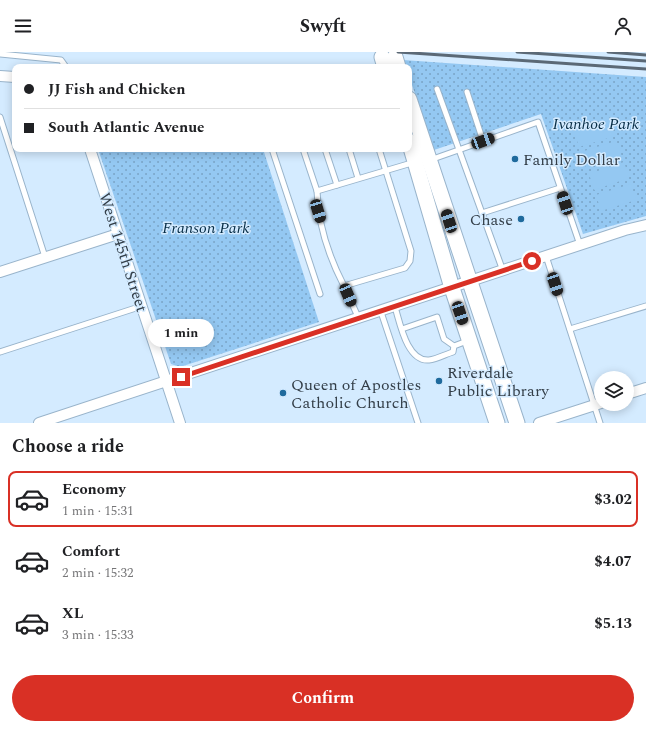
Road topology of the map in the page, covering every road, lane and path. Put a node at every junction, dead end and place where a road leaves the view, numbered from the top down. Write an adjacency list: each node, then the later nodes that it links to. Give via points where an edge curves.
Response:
1 (0, 54): 2 (lane, via 52,58 61,60)
2 (64, 64)
3 (0, 76): 4 (street)
4 (12, 77)
5 (437, 89): 11 (lane)
6 (467, 92): 9 (lane)
7 (412, 112): 18 (street)
8 (0, 117): 29 (lane)
9 (483, 141): 11 (lane); 22 (lane, via 538,122)
10 (412, 145): 18 (street)
11 (460, 149): 18 (lane); 24 (lane)
12 (91, 152): 26 (street, West 145th Street)
13 (273, 152): 35 (lane)
14 (304, 152): 23 (lane)
15 (326, 152): 21 (lane)
16 (350, 152): 20 (lane)
17 (380, 152): 19 (lane)
18 (423, 161): 19 (lane); 32 (street); 34 (street)
19 (386, 170): 20 (lane); 33 (lane, via 411,251 410,261 405,268)
20 (358, 178): 21 (lane)
21 (337, 185): 23 (lane)
22 (560, 188): 24 (lane); 27 (lane)
23 (317, 191): 33 (lane, via 318,211 336,270)
24 (482, 213): 30 (lane)
25 (646, 224): 27 (street)
26 (118, 234): 29 (street); 36 (street, West 145th Street)
27 (580, 245): 28 (street)
28 (546, 256): 30 (street); 42 (lane)
29 (45, 257): 31 (street)
30 (503, 271): 32 (street)
31 (0, 272)
32 (471, 282): 34 (street); 57 (street)
33 (344, 286): 40 (lane)
34 (452, 288): 38 (street); 43 (street)
35 (320, 294)
36 (142, 306): 45 (lane); 46 (street, West 145th Street)
37 (646, 306): 42 (lane)
38 (395, 307): 39 (street); 41 (lane)
39 (381, 312): 40 (street); 55 (lane)
40 (359, 319): 46 (street)
41 (402, 329): 44 (lane, via 437,317 444,339); 44 (lane, via 410,350 422,359 430,360 453,352)
42 (570, 329): 49 (lane)
43 (470, 341): 44 (lane); 56 (street)
44 (454, 346)
45 (0, 352)
46 (166, 382): 53 (street); 54 (street, West 145th Street)
47 (646, 388): 48 (street)
48 (634, 392)
49 (594, 393)
50 (594, 405): 52 (street)
51 (599, 411): 59 (lane)
52 (552, 421): 58 (street)
53 (39, 423)
54 (180, 423)
55 (418, 423)
56 (497, 423)
57 (516, 423)
58 (539, 423)
59 (600, 423)

